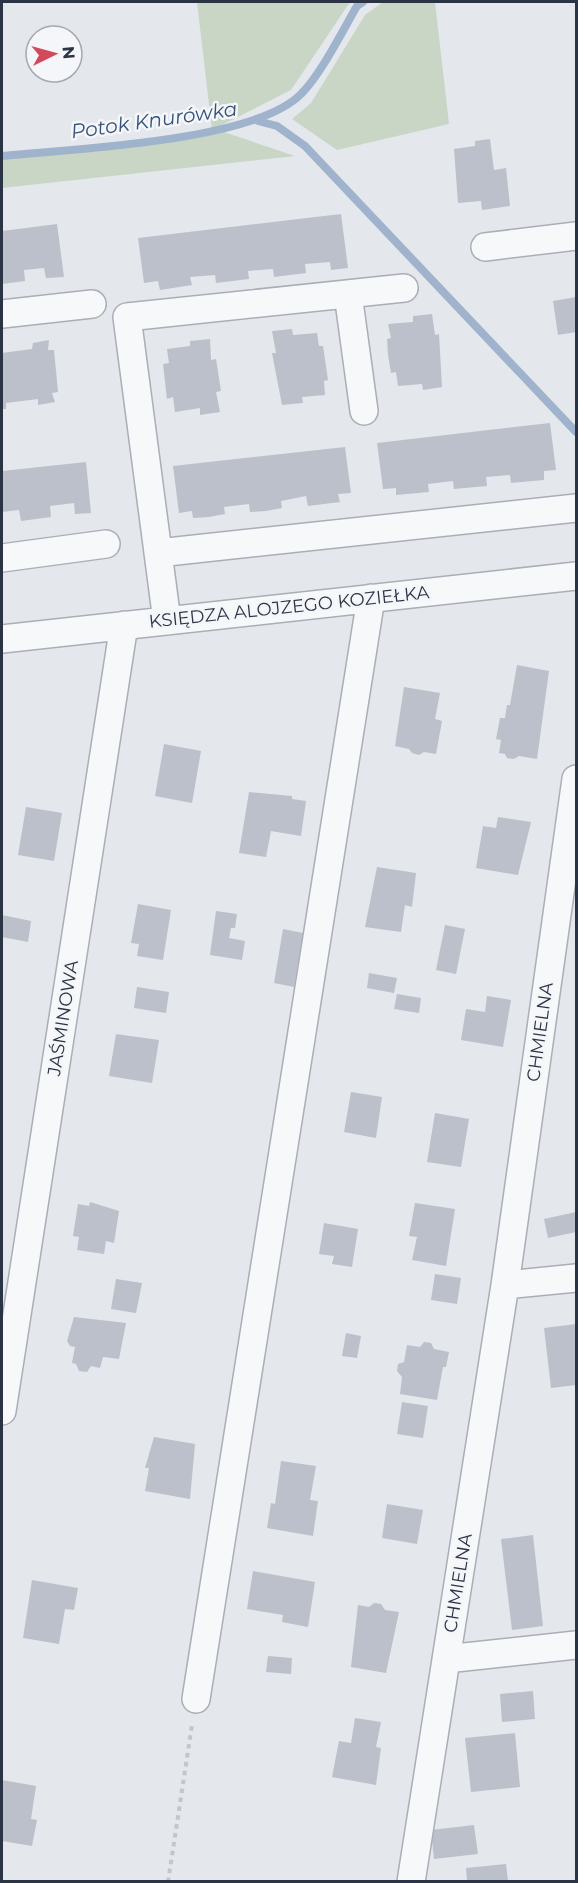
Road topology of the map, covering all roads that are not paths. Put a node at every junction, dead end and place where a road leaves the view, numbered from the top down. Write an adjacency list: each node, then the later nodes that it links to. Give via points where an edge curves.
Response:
1 (576, 236): 2 (street)
2 (485, 247)
3 (404, 288): 4 (street)
4 (348, 294): 7 (street); 10 (street, via 128,317)
5 (92, 304): 6 (street)
6 (2, 314)
7 (364, 411)
8 (576, 508): 10 (street)
9 (106, 544): 11 (street)
10 (158, 553): 14 (street)
11 (2, 558)
12 (576, 576): 13 (street, KSIĘDZA ALOJZEGO KOZIEŁKA)
13 (371, 598): 14 (street, KSIĘDZA ALOJZEGO KOZIEŁKA); 24 (street)
14 (167, 621): 15 (street, KSIĘDZA ALOJZEGO KOZIEŁKA)
15 (124, 625): 16 (street, KSIĘDZA ALOJZEGO KOZIEŁKA); 21 (street, JAŚMINOWA)
16 (2, 639)
17 (576, 779): 18 (street, CHMIELNA)
18 (571, 845): 20 (street, CHMIELNA)
19 (576, 1278): 20 (street)
20 (505, 1285): 23 (street, CHMIELNA)
21 (2, 1412)
22 (576, 1645): 23 (street)
23 (446, 1659): 25 (street, CHMIELNA)
24 (196, 1699)
25 (411, 1881)

